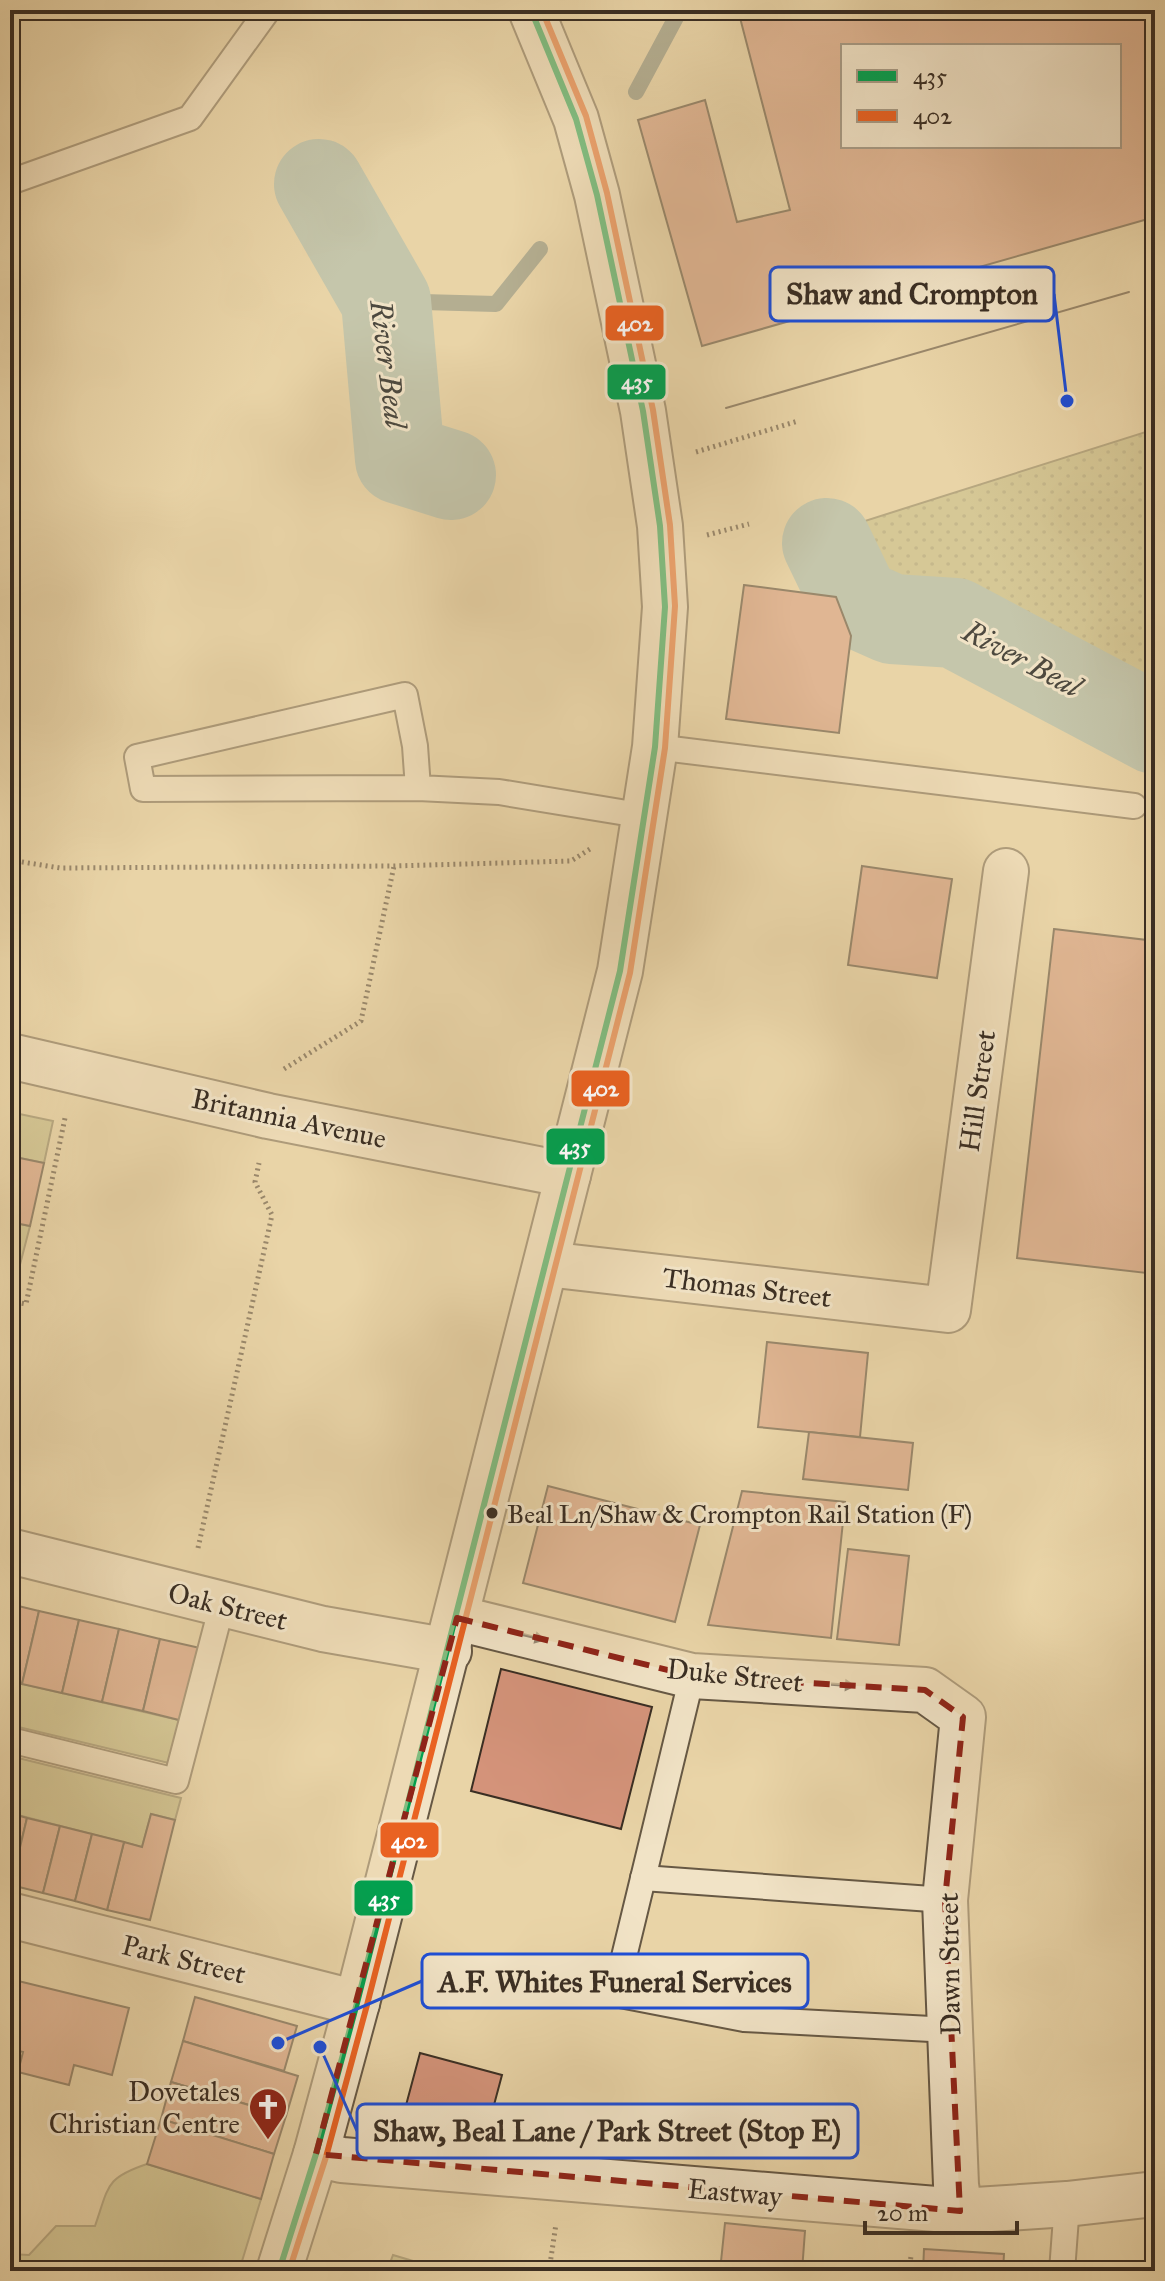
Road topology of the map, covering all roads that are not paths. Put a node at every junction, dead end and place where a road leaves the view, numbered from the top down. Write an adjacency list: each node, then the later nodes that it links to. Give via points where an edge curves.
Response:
1 (268, 10): 3 (lane, via 190,118)
2 (531, 10): 4 (street, via 576,119 643,411 660,526 665,607)
3 (10, 182)
4 (655, 747): 6 (lane); 7 (street)
5 (418, 788): 5 (lane, via 405,695 137,757 143,789); 7 (lane, via 499,792)
6 (1134, 806)
7 (645, 816): 10 (street, via 620,971)
8 (1006, 871): 12 (street, Hill Street)
9 (10, 1056): 10 (street, Britannia Avenue, via 268,1116)
10 (568, 1175): 11 (street)
11 (546, 1264): 12 (street, Thomas Street); 15 (street)
12 (948, 1310)
13 (10, 1551): 14 (street, Oak Street)
14 (204, 1600): 15 (street, Oak Street, via 323,1629); 18 (lane, via 176,1781)
15 (453, 1634): 16 (street, Duke Street, one-way to 16); 22 (street)
16 (692, 1676): 17 (street, Duke Street, one-way to 17, via 925,1690); 19 (lane)
17 (963, 1717): 20 (street, Dawn Street)
18 (10, 1740)
19 (643, 1878): 20 (lane); 23 (lane, via 615,1994 744,2019)
20 (945, 1900): 23 (street, Dawn Street)
21 (10, 1915): 22 (street, Park Street)
22 (357, 2003): 24 (street)
23 (950, 2030): 27 (street, Dawn Street)
24 (316, 2154): 27 (street, Eastway); 28 (street)
25 (1155, 2194): 26 (street, Eastway)
26 (1067, 2204): 27 (street, Eastway); 29 (lane)
27 (960, 2211)
28 (279, 2271)
29 (1062, 2271)

